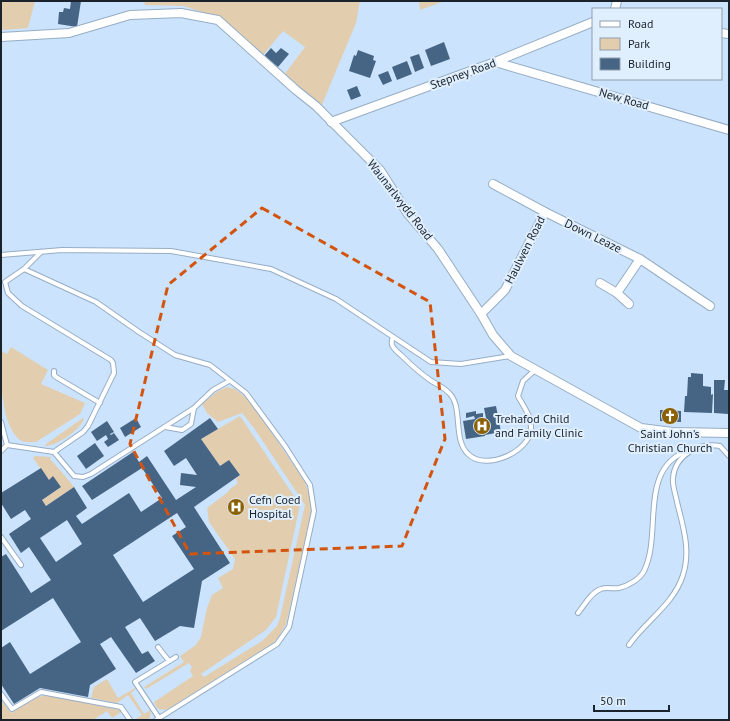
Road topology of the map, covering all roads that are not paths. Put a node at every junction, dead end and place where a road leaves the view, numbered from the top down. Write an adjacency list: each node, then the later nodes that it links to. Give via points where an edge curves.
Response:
1 (592, 22): 3 (street, Stepney Road)
2 (1, 37): 4 (street, Waunarlwydd Road, via 69,33 130,15 181,13 218,20)
3 (495, 62): 4 (street, Stepney Road); 5 (street, New Road)
4 (331, 122): 16 (street, Waunarlwydd Road, via 380,170 408,214 438,249)
5 (729, 130)
6 (493, 184): 7 (street, Haulwen Road)
7 (545, 212): 10 (street, Down Leaze); 16 (street, Haulwen Road, via 505,290)
8 (42, 252): 9 (lane); 11 (lane); 17 (lane, via 171,251 271,269 336,299)
9 (1, 255)
10 (640, 259): 13 (street); 15 (street, Down Leaze)
11 (24, 269): 21 (lane, via 96,302 175,355 210,365); 22 (lane, via 5,282 8,293 22,306 113,363 114,373)
12 (600, 283): 13 (street)
13 (617, 293): 14 (street)
14 (629, 304)
15 (710, 306)
16 (481, 314): 18 (street, Waunarlwydd Road, via 493,335)
17 (393, 337): 18 (lane, via 431,362 461,364); 19 (lane, via 391,341 395,350 415,369 450,393 455,400 462,446 467,454 482,461 503,458 529,438 530,419 518,396 523,381)
18 (511, 356): 19 (street, Waunarlwydd Road)
19 (535, 370): 26 (street, Waunarlwydd Road, via 641,428 673,432)
20 (54, 371): 22 (lane, via 56,377)
21 (229, 381): 23 (lane, via 213,390); 40 (lane, via 246,393 310,485 314,512 289,626 277,644)
22 (100, 403): 30 (lane, via 83,432)
23 (194, 408): 25 (lane); 25 (lane, via 191,424 182,430)
24 (1, 422): 27 (lane)
25 (165, 427): 30 (lane, via 83,477 74,476)
26 (729, 433)
27 (7, 446): 29 (lane); 30 (lane)
28 (693, 449): 31 (lane, via 720,446); 34 (lane, via 674,458 665,468 655,490 650,548 643,573 636,580 620,588 600,589); 35 (lane, via 679,461 673,480 687,551 684,574 668,602)
29 (1, 450)
30 (54, 452)
31 (729, 456)
32 (1, 537): 33 (lane)
33 (21, 565)
34 (578, 613)
35 (629, 645)
36 (158, 647): 38 (lane)
37 (176, 657): 38 (lane)
38 (169, 661): 40 (lane, via 136,682)
39 (1, 694): 41 (lane, via 12,709 41,692 120,707)
40 (158, 719)
41 (130, 720)

